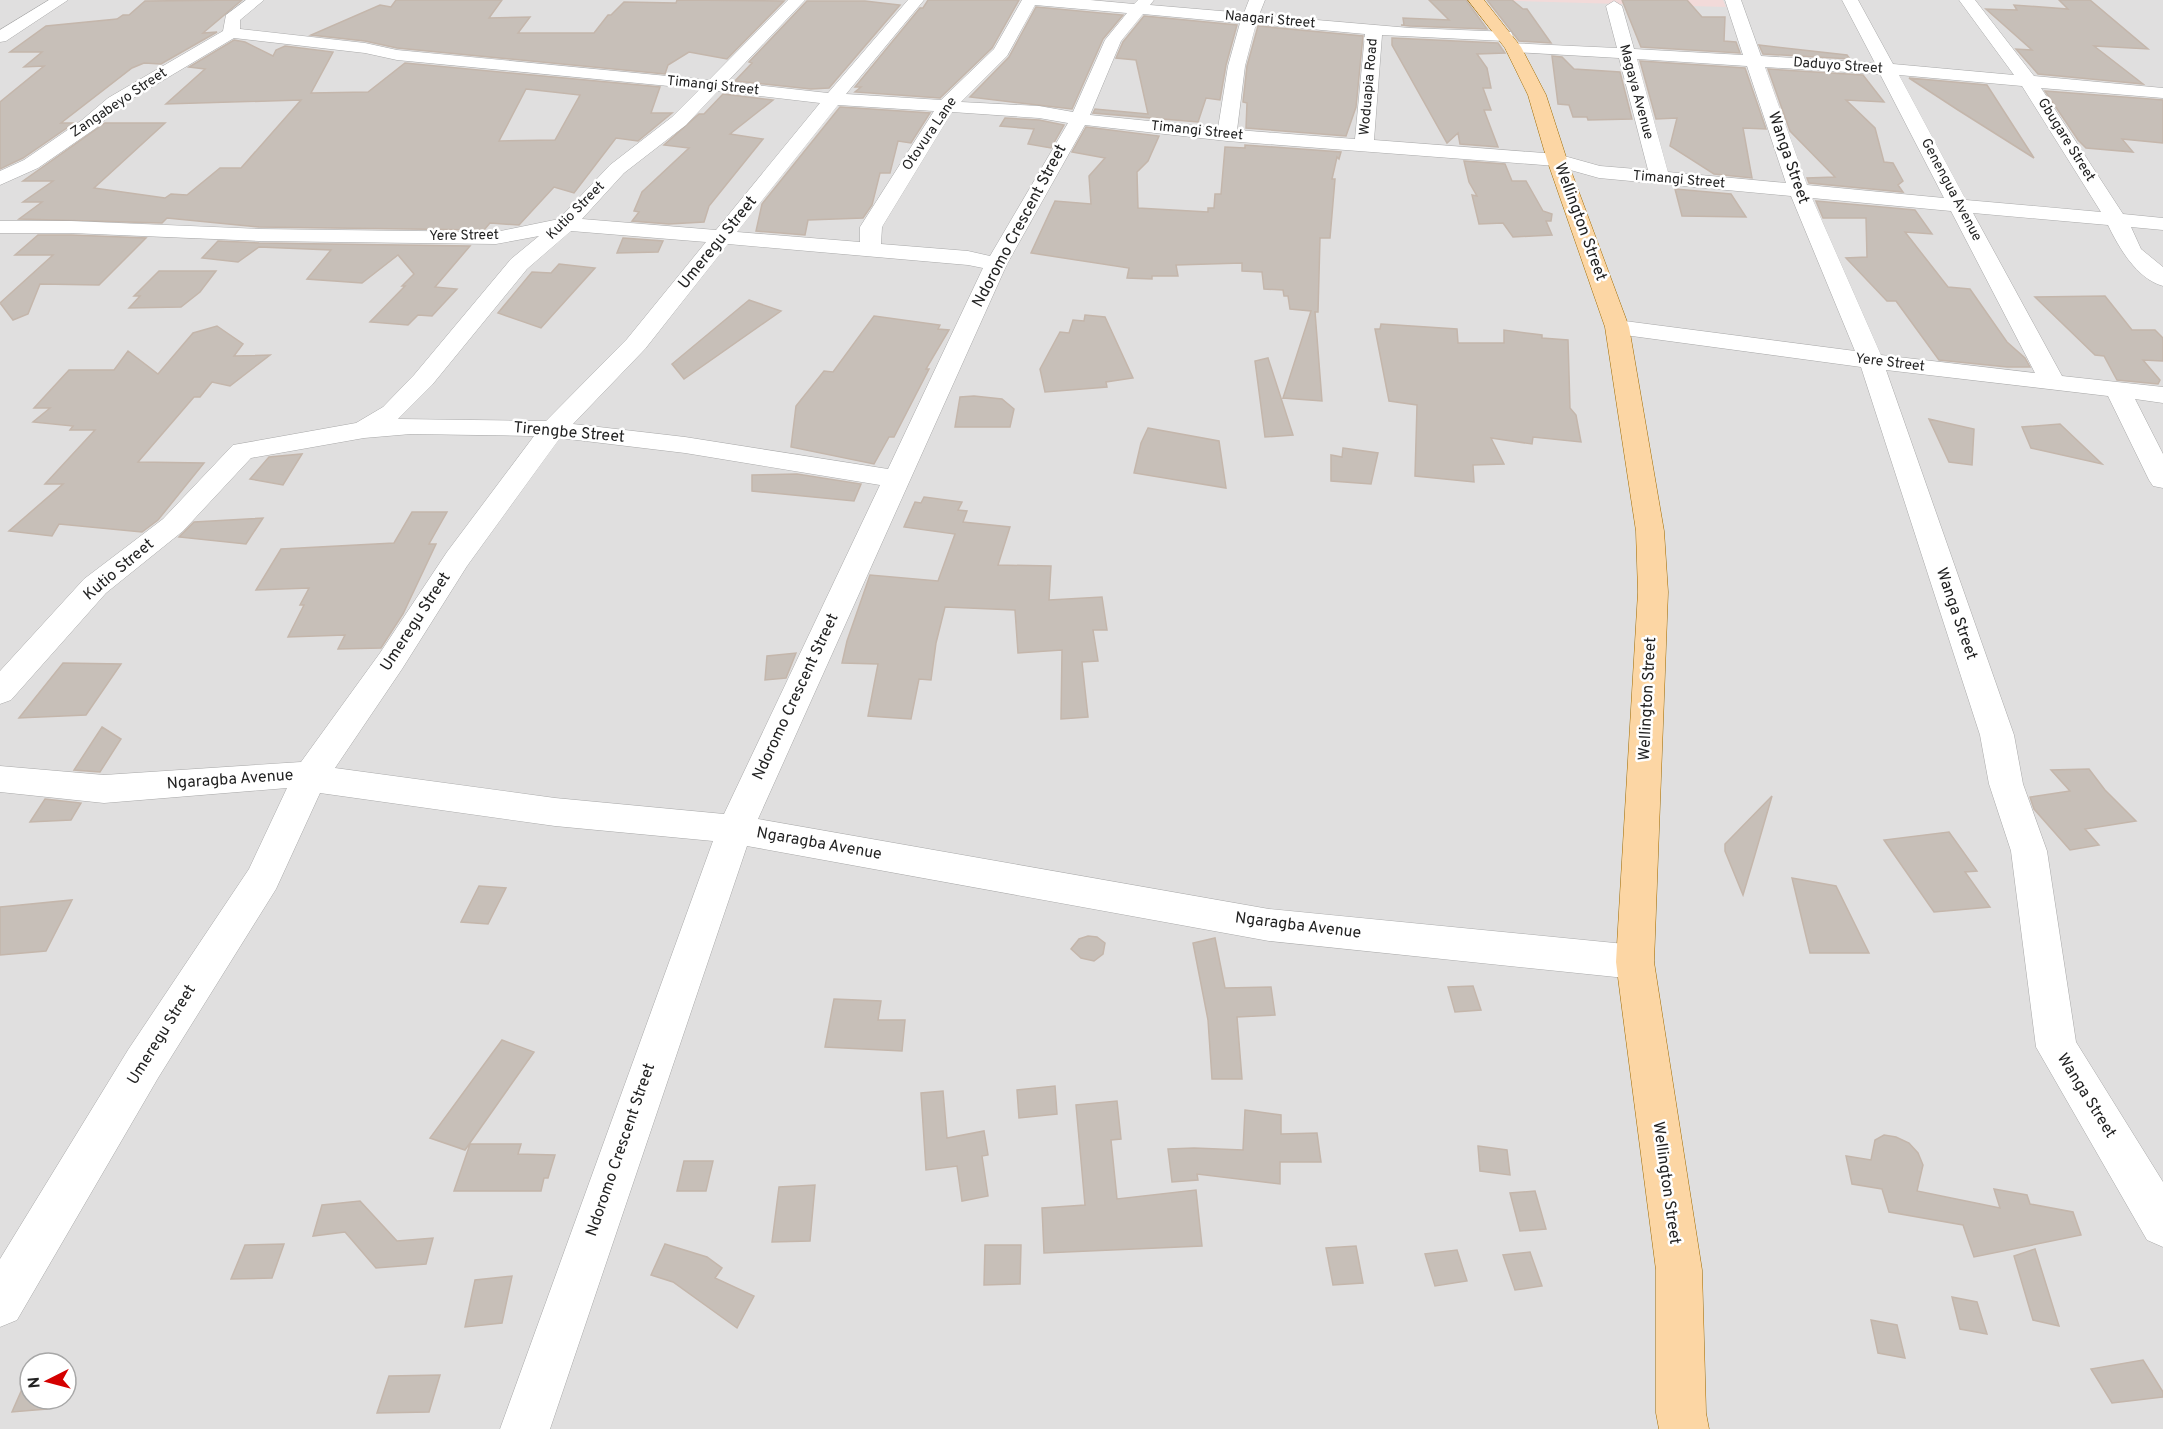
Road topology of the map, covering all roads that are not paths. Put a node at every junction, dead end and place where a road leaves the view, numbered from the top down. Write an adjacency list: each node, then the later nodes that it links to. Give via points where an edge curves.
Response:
1 (60, 0): 17 (street)
2 (256, 0): 16 (street, via 232,18)
3 (796, 0): 23 (street, Kutio Street, via 733,62)
4 (916, 0): 25 (street, Umeregu Street)
5 (1030, 0): 26 (street, Otovura Lane, via 1001,52)
6 (1036, 0): 12 (street, Naagari Street)
7 (1257, 0): 14 (street)
8 (1476, 0): 18 (main road, Wellington Street)
9 (1733, 0): 20 (street, Wanga Street)
10 (1850, 0): 21 (street, Genengua Avenue)
11 (1967, 0): 22 (street, Gbugare Street)
12 (1142, 5): 14 (street, Naagari Street); 27 (street, Ndoromo Crescent Street, via 1113,40)
13 (1614, 6): 19 (street, Magaya Avenue)
14 (1248, 19): 15 (street, Naagari Street); 28 (street, via 1234,75)
15 (1374, 29): 18 (street, Naagari Street); 29 (street, Woduapia Road)
16 (231, 33): 23 (street, Timangi Street, via 397,55); 32 (street, Zangabeyo Street, via 114,102 31,164)
17 (0, 38)
18 (1509, 41): 19 (street, Daduyo Street); 30 (main road, Wellington Street, via 1537,95)
19 (1624, 52): 20 (street, Daduyo Street); 31 (street, Magaya Avenue)
20 (1755, 60): 21 (street, Daduyo Street); 33 (street, Wanga Street)
21 (1887, 69): 22 (street, Daduyo Street); 34 (street, Genengua Avenue)
22 (2028, 81): 24 (street, Daduyo Street); 35 (street, Gbugare Street)
23 (715, 86): 25 (street, Timangi Street); 36 (street, Kutio Street, via 679,121 617,170)
24 (2163, 93)
25 (832, 99): 26 (street, Timangi Street); 39 (street, Umeregu Street)
26 (946, 105): 27 (street, Timangi Street); 40 (street, Otovura Lane, via 870,227)
27 (1079, 119): 28 (street, Timangi Street); 41 (street, Ndoromo Crescent Street)
28 (1227, 135): 29 (street, Timangi Street)
29 (1364, 146): 30 (street, Timangi Street)
30 (1557, 160): 31 (street, Timangi Street, via 1599,172); 43 (main road, Wellington Street)
31 (1660, 178): 33 (street, Timangi Street)
32 (0, 179)
33 (1798, 189): 34 (street, Timangi Street); 44 (street, Wanga Street)
34 (1959, 207): 35 (street, Timangi Street); 45 (street, Genengua Avenue)
35 (2116, 219): 37 (street, Timangi Street); 42 (street, Gbugare Street, via 2132,252)
36 (566, 224): 38 (street, Yere Street, via 496,238); 39 (street, Yere Street); 49 (street, Kutio Street, via 519,264 393,412)
37 (2163, 224)
38 (0, 227)
39 (722, 238): 40 (street, Yere Street); 48 (street, Umeregu Street, via 636,344)
40 (870, 250): 41 (street, Yere Street)
41 (996, 264): 51 (street, Ndoromo Crescent Street)
42 (2163, 279)
43 (1617, 327): 44 (street, Yere Street); 57 (main road, Wellington Street, via 1650,531 1653,592)
44 (1871, 361): 45 (street, Yere Street); 58 (street, Wanga Street, via 1997,735 2006,784 2029,851 2056,1047)
45 (2052, 381): 46 (street, Yere Street)
46 (2118, 391): 47 (street, Yere Street); 52 (street)
47 (2163, 395)
48 (553, 429): 49 (street, Tirengbe Street, via 411,426); 51 (street, Tirengbe Street, via 685,445); 54 (street, Umeregu Street, via 457,559)
49 (364, 430): 50 (street, Tirengbe Street)
50 (242, 451): 53 (street, Kutio Street, via 173,525 95,586)
51 (896, 479): 56 (street, Ndoromo Crescent Street)
52 (2163, 480)
53 (0, 692)
54 (309, 778): 55 (street, Ngaragba Avenue, via 297,774 104,789); 56 (street, Ngaragba Avenue, via 555,812); 59 (street, Umeregu Street, via 263,878 142,1064)
55 (0, 779)
56 (735, 829): 57 (street, Ngaragba Avenue, via 1269,925); 60 (street, Ndoromo Crescent Street)
57 (1635, 962): 61 (main road, Wellington Street, via 1679,1270)
58 (2163, 1224)
59 (0, 1303)
60 (525, 1429)
61 (1684, 1429)

